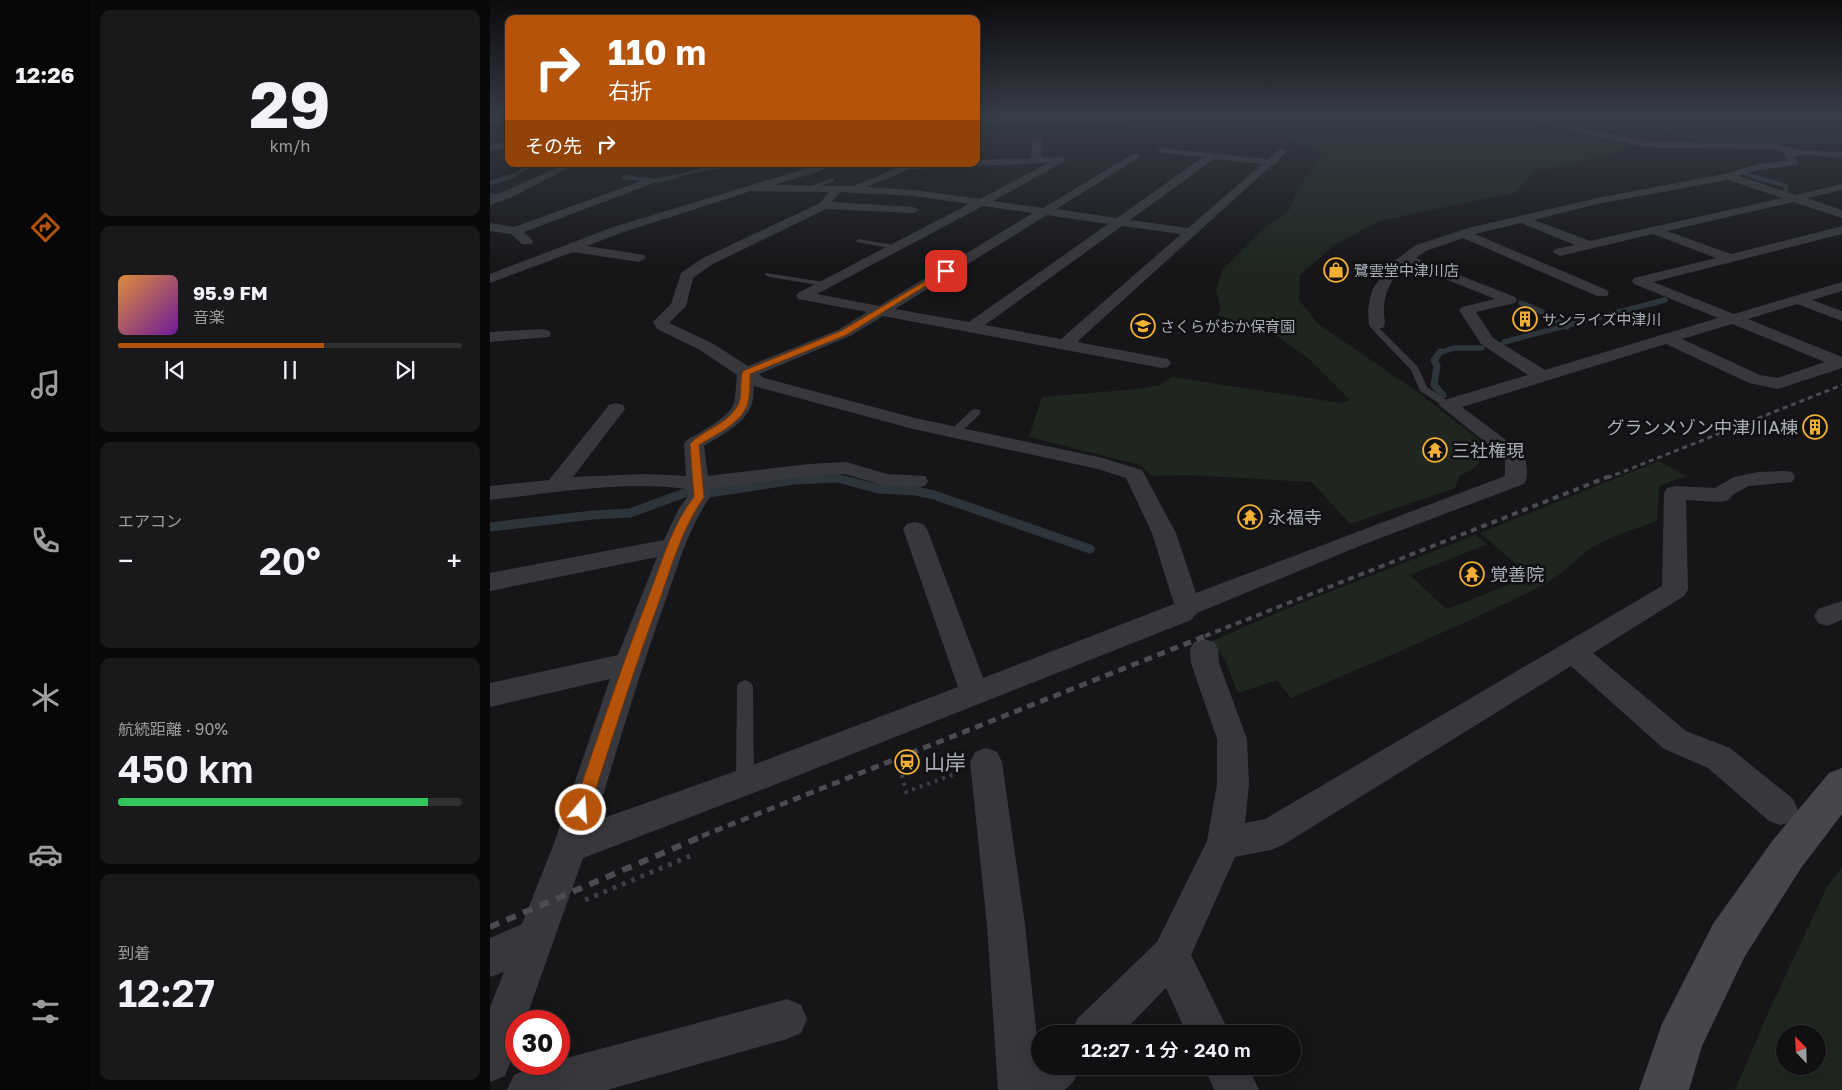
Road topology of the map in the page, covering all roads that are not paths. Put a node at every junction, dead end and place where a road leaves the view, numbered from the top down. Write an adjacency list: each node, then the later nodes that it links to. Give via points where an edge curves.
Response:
1 (564, 167): 20 (street)
2 (822, 167): 16 (street)
3 (907, 167): 17 (street)
4 (968, 167): 10 (street)
5 (1049, 167): 21 (street)
6 (1120, 167): 24 (street)
7 (1189, 167): 27 (street)
8 (1267, 167): 32 (street)
9 (1759, 167): 11 (street)
10 (949, 176)
11 (1728, 176): 19 (street); 26 (street, via 1596,201)
12 (647, 182): 31 (street)
13 (835, 185): 16 (street, via 806,189); 17 (street); 22 (street)
14 (932, 185): 18 (street)
15 (1842, 187): 19 (street)
16 (749, 188): 36 (street)
17 (852, 189): 18 (street)
18 (914, 193): 21 (street)
19 (1795, 198): 25 (street); 29 (street)
20 (492, 200)
21 (980, 202): 24 (street); 37 (street)
22 (824, 205): 23 (street); 60 (street, via 695,269 684,281 678,306 661,322 663,326 725,356)
23 (913, 210)
24 (1045, 211): 27 (street); 49 (street)
25 (1842, 214)
26 (1524, 220): 33 (street); 35 (street)
27 (1121, 222): 32 (street); 53 (street)
28 (490, 227): 31 (street)
29 (1652, 230): 35 (street); 42 (street)
30 (1842, 230): 42 (street)
31 (515, 231): 39 (street, via 534,246)
32 (1193, 232): 57 (street)
33 (1464, 234): 41 (street, via 1421,248); 47 (street)
34 (859, 241): 37 (lane)
35 (1588, 245): 38 (street)
36 (572, 247): 39 (street); 40 (street)
37 (894, 247): 45 (street)
38 (1560, 252)
39 (553, 255): 44 (street)
40 (639, 258)
41 (1407, 258): 52 (street, via 1395,267 1379,290); 61 (street, via 1510,300 1466,310 1487,341)
42 (1730, 258): 51 (street, via 1638,281)
43 (769, 275): 45 (lane)
44 (493, 277)
45 (824, 284): 49 (street, via 803,296)
46 (1842, 286): 48 (street)
47 (1602, 293)
48 (1796, 299): 50 (street); 51 (street)
49 (880, 311): 53 (street); 60 (street, via 844,333)
50 (1842, 316)
51 (1731, 318): 56 (street); 59 (street)
52 (1377, 325): 62 (lane, via 1376,329 1414,369 1423,389)
53 (972, 328): 57 (street)
54 (543, 334): 55 (street)
55 (490, 337)
56 (1668, 339): 59 (street, via 1755,379 1778,384); 61 (street)
57 (1066, 344): 58 (street)
58 (1162, 363)
59 (1841, 363)
60 (746, 373): 65 (street, via 758,382 913,423); 68 (street, via 744,403 738,412 694,444)
61 (1543, 377): 62 (street)
62 (1448, 405): 74 (street, via 1516,456 1516,479)
63 (616, 409): 69 (street)
64 (976, 412): 65 (lane)
65 (956, 431): 74 (street, via 1134,474 1164,533)
66 (1784, 477): 76 (street, via 1740,481 1728,486 1720,495 1675,493 1675,590)
67 (917, 480): 68 (street, via 885,480 846,468)
68 (698, 484): 69 (street, via 654,480); 72 (street, via 699,497 689,510)
69 (556, 485): 70 (street)
70 (490, 493)
71 (915, 529): 79 (street)
72 (673, 546): 73 (street); 77 (street)
73 (490, 582)
74 (1188, 606): 79 (street, via 1182,613)
75 (1204, 649): 85 (street, via 1205,663 1232,739 1233,784)
76 (1572, 652): 84 (street, via 1675,740 1719,758); 85 (street, via 1270,834)
77 (628, 664): 80 (street); 86 (street)
78 (746, 686): 82 (lane)
79 (974, 693): 82 (street)
80 (490, 695)
81 (986, 762): 97 (street, via 1006,925)
82 (745, 782): 86 (street)
83 (1842, 785): 100 (street, via 1787,854 1729,940 1679,1041)
84 (1781, 810)
85 (1224, 844): 88 (street)
86 (570, 846): 87 (street)
87 (538, 928): 89 (street); 93 (street)
88 (1172, 956): 91 (street); 92 (street)
89 (490, 958)
90 (787, 1019): 96 (street)
91 (1101, 1025)
92 (1205, 1025)
93 (490, 1061)
94 (1050, 1075): 98 (street)
95 (1230, 1075): 99 (street)
96 (529, 1090)
97 (1020, 1090)
98 (1035, 1090)
99 (1237, 1090)
100 (1664, 1090)

